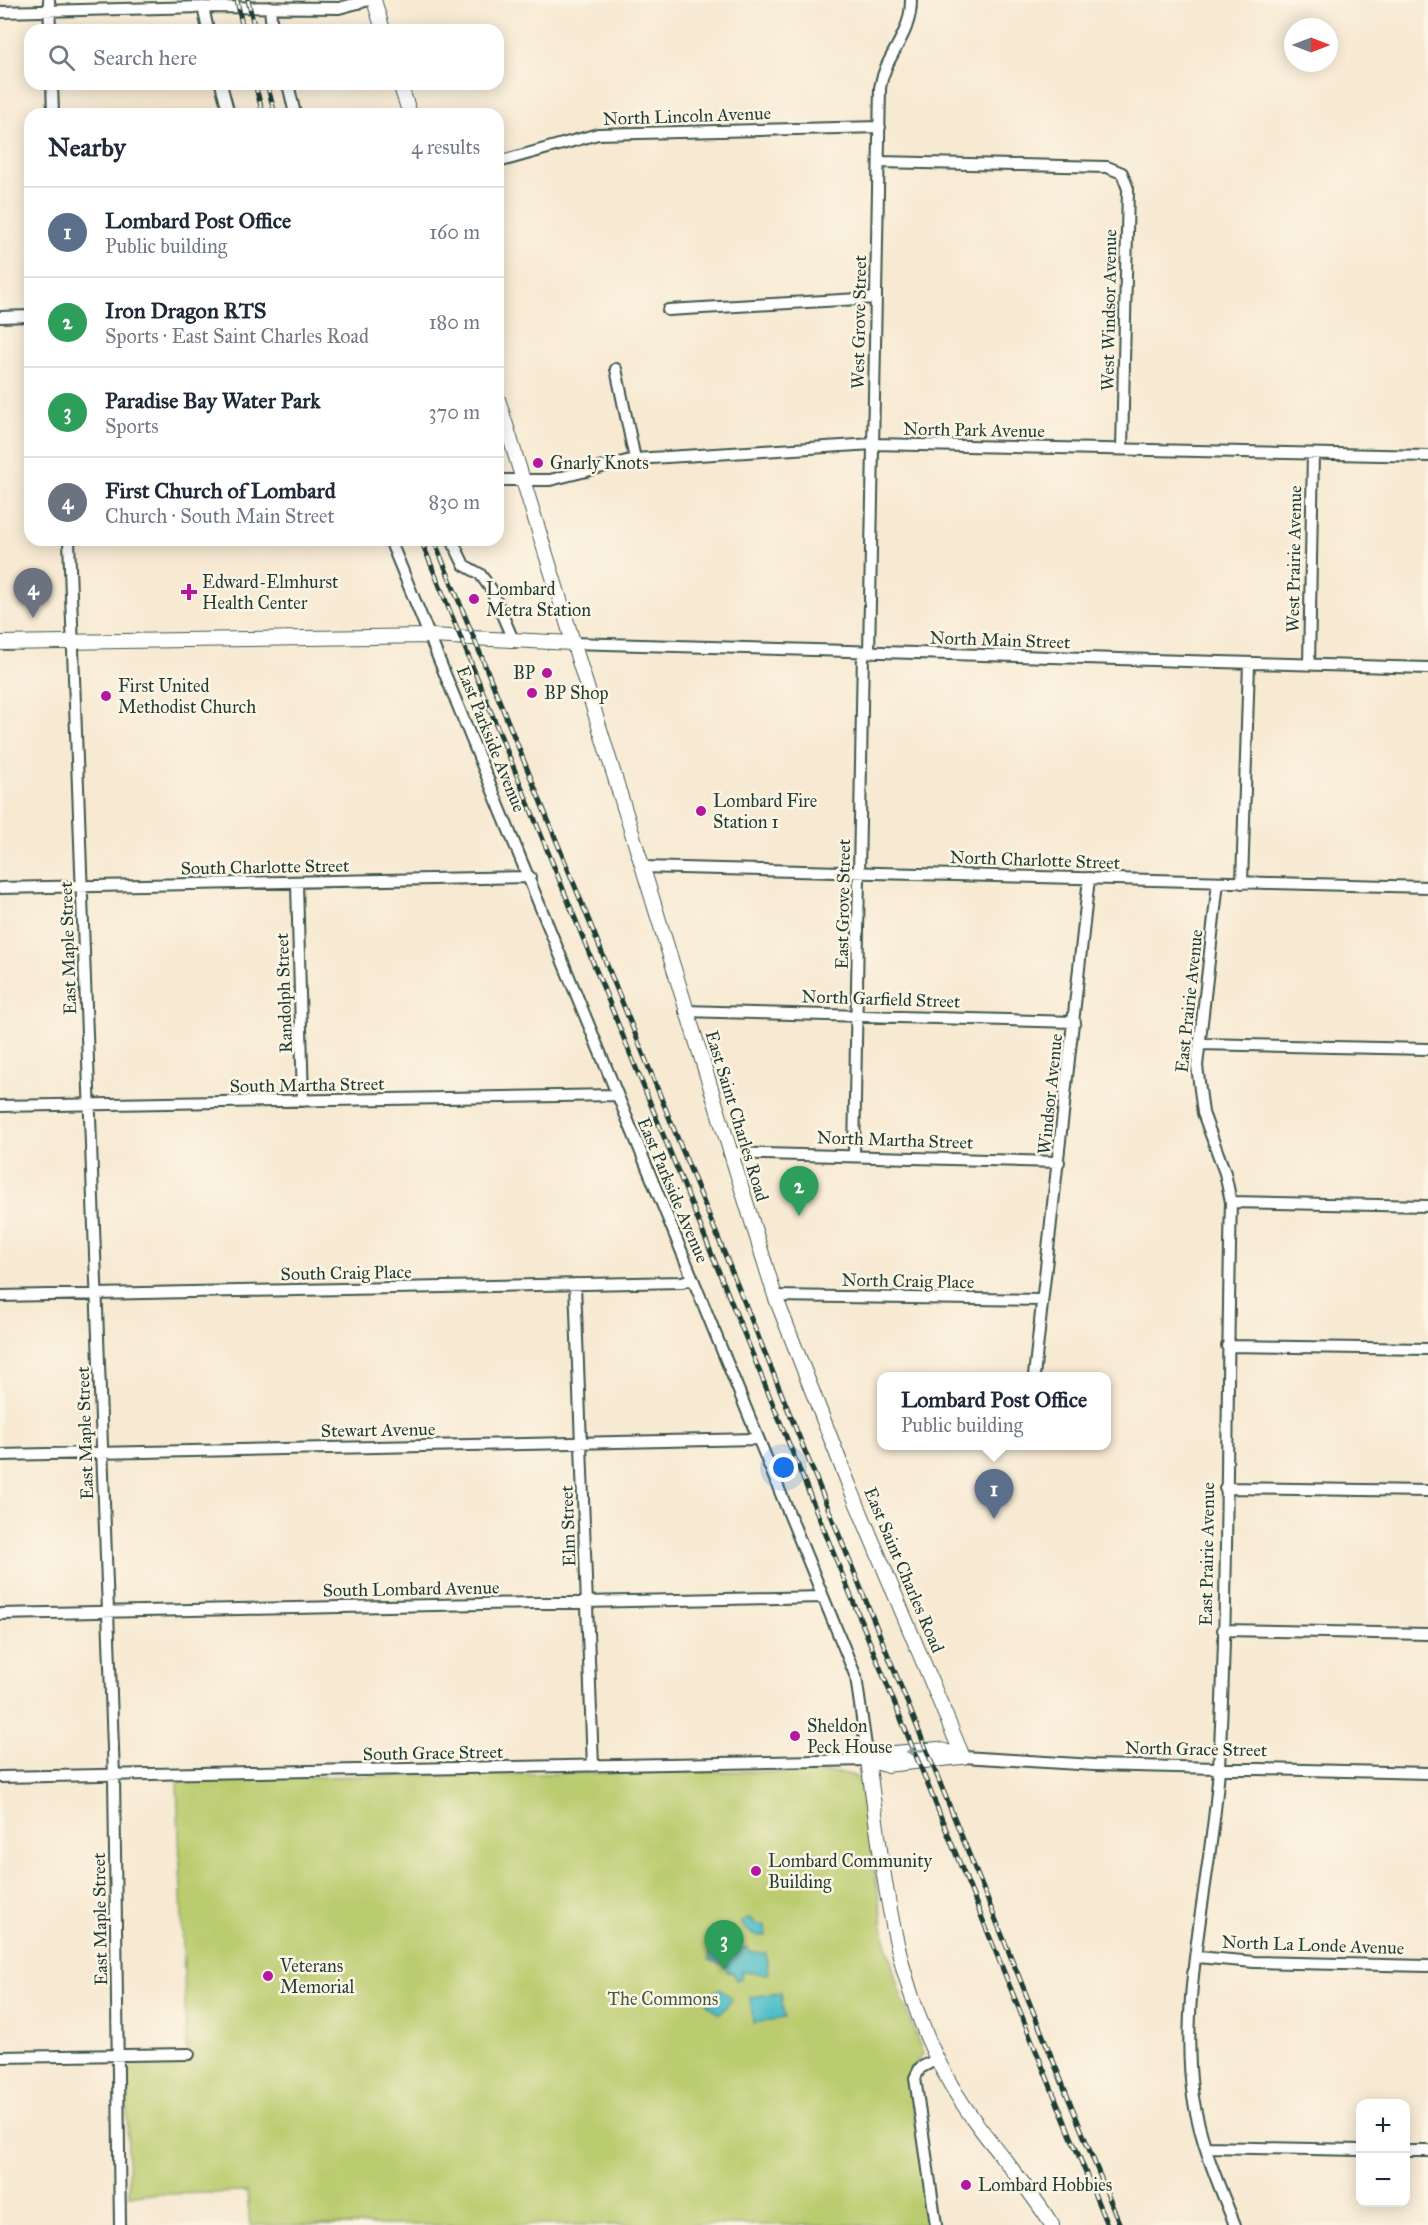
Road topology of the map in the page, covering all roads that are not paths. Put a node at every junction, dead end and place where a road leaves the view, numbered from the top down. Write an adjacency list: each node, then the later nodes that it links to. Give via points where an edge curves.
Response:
1 (369, 0): 6 (street, via 339,8)
2 (374, 0): 11 (main road)
3 (911, 0): 20 (street, West Grove Street, via 909,24 882,73)
4 (49, 5): 5 (street); 7 (street); 8 (street)
5 (202, 7): 6 (street); 9 (street)
6 (270, 7): 10 (street)
7 (0, 12)
8 (50, 24)
9 (206, 24)
10 (271, 24)
11 (382, 24)
12 (52, 90): 16 (street)
13 (223, 90): 17 (street)
14 (289, 90): 18 (street)
15 (402, 90): 19 (main road)
16 (53, 108)
17 (227, 108)
18 (294, 108)
19 (408, 108)
20 (880, 127): 21 (street, North Lincoln Avenue, via 598,134); 22 (street, West Grove Street)
21 (504, 160)
22 (879, 162): 23 (street, West Grove Street); 30 (street, West Windsor Avenue, via 1107,167 1122,173 1128,189)
23 (876, 298): 24 (street); 29 (street, West Grove Street)
24 (668, 310)
25 (24, 316): 26 (street)
26 (0, 317)
27 (616, 369): 33 (street)
28 (504, 418): 35 (main road, East Saint Charles Road)
29 (873, 444): 30 (street, North Park Avenue); 33 (street, North Park Avenue); 44 (street, West Grove Street)
30 (1122, 449): 31 (street, North Park Avenue)
31 (1313, 454): 32 (street, North Park Avenue); 46 (street, West Prairie Avenue)
32 (1428, 456)
33 (635, 459): 35 (street, North Park Avenue, via 550,480)
34 (504, 480): 35 (street, North Park Avenue)
35 (523, 480): 43 (main road, East Saint Charles Road)
36 (69, 546): 40 (street, East Maple Street)
37 (392, 546): 39 (street, East Parkside Avenue)
38 (455, 546): 41 (street, via 464,565 486,580)
39 (430, 636): 40 (main road); 41 (main road); 50 (street, East Parkside Avenue)
40 (72, 641): 42 (main road); 55 (street, East Maple Street)
41 (514, 642): 43 (main road)
42 (0, 643)
43 (572, 643): 44 (street, North Main Street); 48 (main road, East Saint Charles Road)
44 (866, 653): 45 (street, North Main Street); 49 (street, East Grove Street)
45 (1249, 663): 46 (street, North Main Street); 53 (street)
46 (1309, 664): 47 (street, North Main Street)
47 (1428, 668)
48 (642, 867): 49 (street, North Charlotte Street); 58 (main road, East Saint Charles Road)
49 (860, 872): 51 (street, North Charlotte Street); 59 (street, East Grove Street)
50 (530, 878): 54 (street, South Charlotte Street); 63 (street, East Parkside Avenue)
51 (1089, 878): 52 (street, North Charlotte Street); 60 (street, Windsor Avenue)
52 (1218, 882): 53 (street, North Charlotte Street); 61 (street, East Prairie Avenue)
53 (1242, 883): 56 (street, North Charlotte Street)
54 (297, 884): 55 (street, South Charlotte Street); 64 (street, Randolph Street)
55 (83, 886): 57 (street, South Charlotte Street); 66 (street, East Maple Street)
56 (1428, 887)
57 (0, 888)
58 (686, 1011): 59 (street, North Garfield Street); 67 (main road, East Saint Charles Road)
59 (858, 1015): 60 (street, North Garfield Street); 68 (street, East Grove Street)
60 (1075, 1022): 69 (street, Windsor Avenue)
61 (1200, 1044): 62 (street); 70 (street, East Prairie Avenue, via 1200,1098)
62 (1428, 1049)
63 (615, 1095): 64 (street, South Martha Street); 72 (street, East Parkside Avenue)
64 (303, 1101): 66 (street, South Martha Street)
65 (0, 1106): 66 (street, South Martha Street)
66 (90, 1106): 74 (street, East Maple Street)
67 (729, 1152): 68 (street, North Martha Street); 76 (main road, East Saint Charles Road)
68 (854, 1155): 69 (street, North Martha Street)
69 (1059, 1162): 77 (street, Windsor Avenue)
70 (1231, 1202): 71 (street); 78 (street, East Prairie Avenue)
71 (1428, 1206)
72 (692, 1279): 73 (street, South Craig Place); 81 (street, East Parkside Avenue)
73 (575, 1284): 74 (street, South Craig Place); 82 (street, Elm Street)
74 (97, 1295): 75 (street, South Craig Place); 83 (street, East Maple Street)
75 (0, 1296)
76 (775, 1296): 77 (street, North Craig Place); 93 (main road, East Saint Charles Road)
77 (1042, 1300): 80 (street, Windsor Avenue)
78 (1227, 1346): 79 (street); 85 (street, East Prairie Avenue)
79 (1428, 1349)
80 (1034, 1372)
81 (756, 1439): 82 (street, Stewart Avenue); 87 (street, East Parkside Avenue)
82 (582, 1443): 83 (street, Stewart Avenue); 88 (street, Elm Street)
83 (102, 1453): 84 (street, Stewart Avenue); 89 (street, East Maple Street)
84 (0, 1455)
85 (1225, 1488): 86 (street); 91 (street, East Prairie Avenue)
86 (1428, 1491)
87 (823, 1597): 88 (street, South Lombard Avenue); 94 (street, East Parkside Avenue, via 856,1677)
88 (588, 1602): 89 (street, South Lombard Avenue); 95 (street, Elm Street)
89 (108, 1612): 90 (street, South Lombard Avenue); 98 (street, East Maple Street)
90 (0, 1614)
91 (1222, 1630): 92 (street); 96 (street, East Prairie Avenue)
92 (1428, 1634)
93 (963, 1757): 94 (main road, North Grace Street, via 938,1749 884,1754); 96 (street, North Grace Street)
94 (868, 1760): 95 (street, South Grace Street); 105 (main road, via 894,1935 909,1990)
95 (594, 1766): 98 (street, South Grace Street)
96 (1219, 1768): 97 (street, North Grace Street); 100 (street, East Prairie Avenue)
97 (1428, 1773)
98 (114, 1776): 99 (street, South Grace Street); 103 (street, East Maple Street)
99 (0, 1777)
100 (1197, 1957): 101 (street, North La Londe Avenue); 106 (street, East Prairie Avenue, via 1190,2021 1190,2071 1197,2120)
101 (1428, 1966)
102 (189, 2054): 103 (street)
103 (120, 2056): 104 (street); 110 (street, East Maple Street)
104 (0, 2057)
105 (937, 2059): 111 (street, via 920,2068 915,2078); 112 (main road, via 966,2110)
106 (1206, 2147): 107 (street); 113 (street, East Prairie Avenue)
107 (1356, 2150)
108 (1410, 2151): 109 (street)
109 (1428, 2151)
110 (120, 2225)
111 (936, 2225)
112 (1052, 2225)
113 (1235, 2225)

